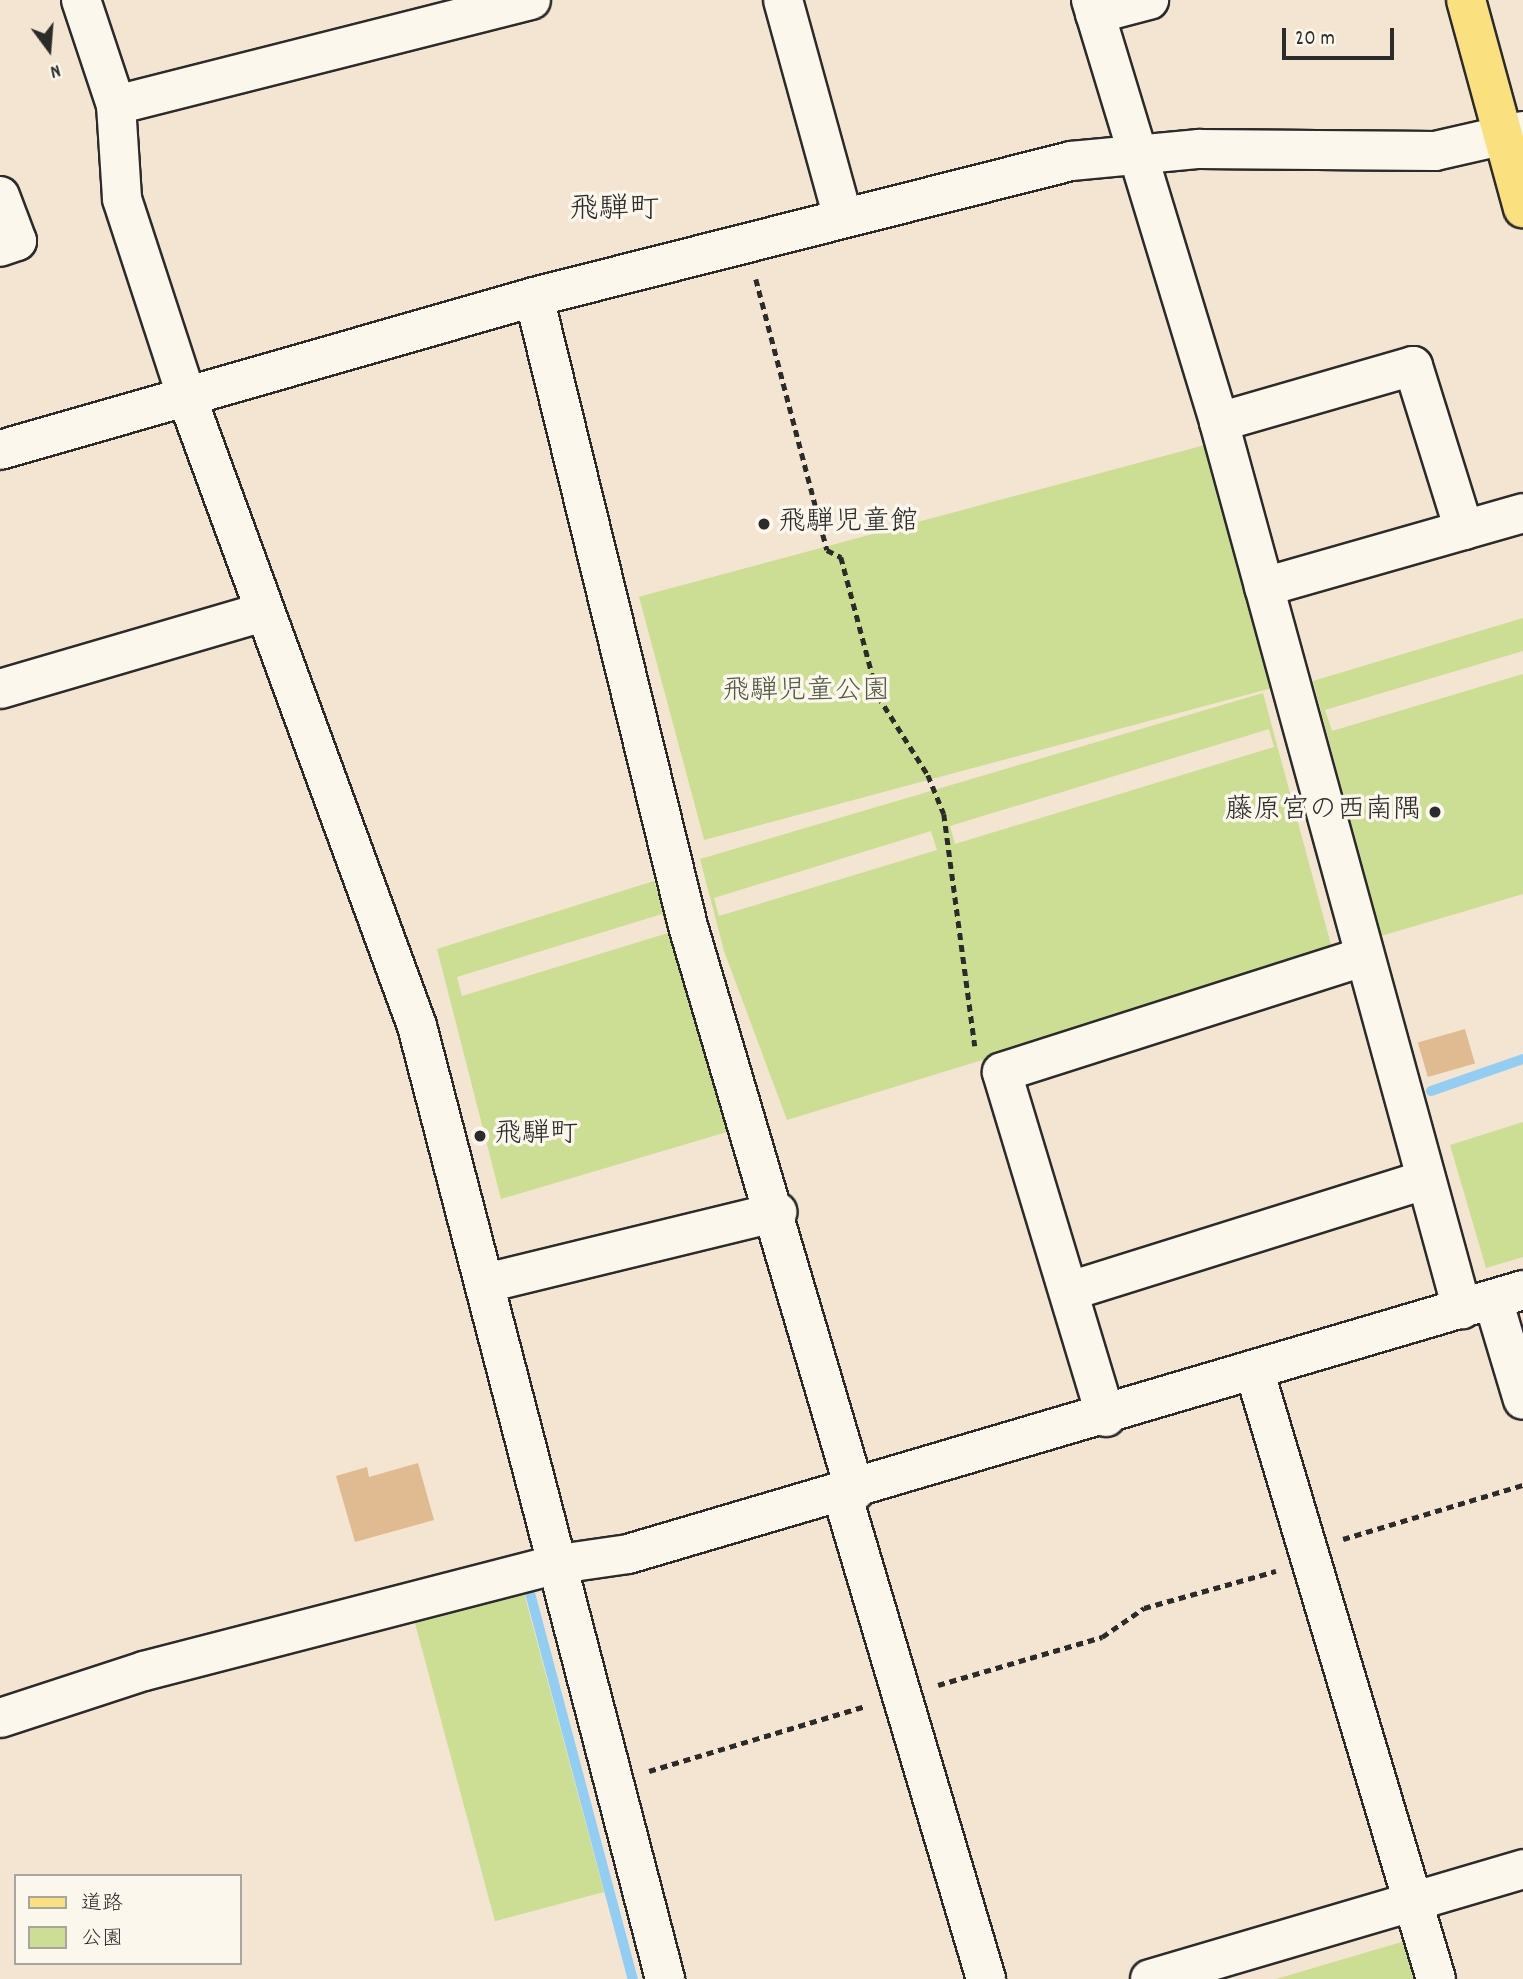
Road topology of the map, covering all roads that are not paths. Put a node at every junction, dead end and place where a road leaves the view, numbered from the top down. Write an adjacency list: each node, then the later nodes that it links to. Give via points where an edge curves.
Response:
1 (80, 0): 8 (street)
2 (531, 0): 6 (street)
3 (783, 0): 13 (street)
4 (1149, 0): 7 (street)
5 (1466, 0): 9 (main road)
6 (488, 5): 8 (street)
7 (1093, 7): 10 (street)
8 (116, 105): 16 (street, via 122,199)
9 (1512, 135): 10 (street, via 1383,154); 12 (main road)
10 (1137, 152): 13 (street, via 1071,161); 17 (street)
11 (0, 196): 14 (street, via 17,242)
12 (1523, 208)
13 (842, 214): 15 (street)
14 (0, 247)
15 (534, 297): 16 (street); 26 (street, via 688,926)
16 (186, 395): 18 (street); 22 (street)
17 (1219, 422): 20 (street, via 1413,366); 21 (street)
18 (0, 450)
19 (1523, 513): 20 (street)
20 (1464, 530): 21 (street)
21 (1264, 587): 24 (street)
22 (263, 612): 23 (street); 27 (street, via 394,957)
23 (0, 689)
24 (1362, 957): 25 (street); 28 (street, via 1002,1072)
25 (1424, 1180): 28 (street); 29 (street)
26 (777, 1212): 27 (street); 33 (street)
27 (486, 1283): 34 (street)
28 (1070, 1291): 32 (street)
29 (1493, 1300): 30 (street); 31 (street)
30 (1255, 1373): 32 (street); 37 (street)
31 (1523, 1400)
32 (1106, 1417): 33 (street)
33 (848, 1492): 34 (street, via 628,1555); 39 (street, via 900,1696)
34 (559, 1564): 35 (street, via 144,1671); 38 (street)
35 (0, 1718)
36 (1523, 1869): 37 (street)
37 (1413, 1901): 40 (street); 41 (street)
38 (665, 1979)
39 (986, 1979)
40 (1150, 1979)
41 (1436, 1979)

